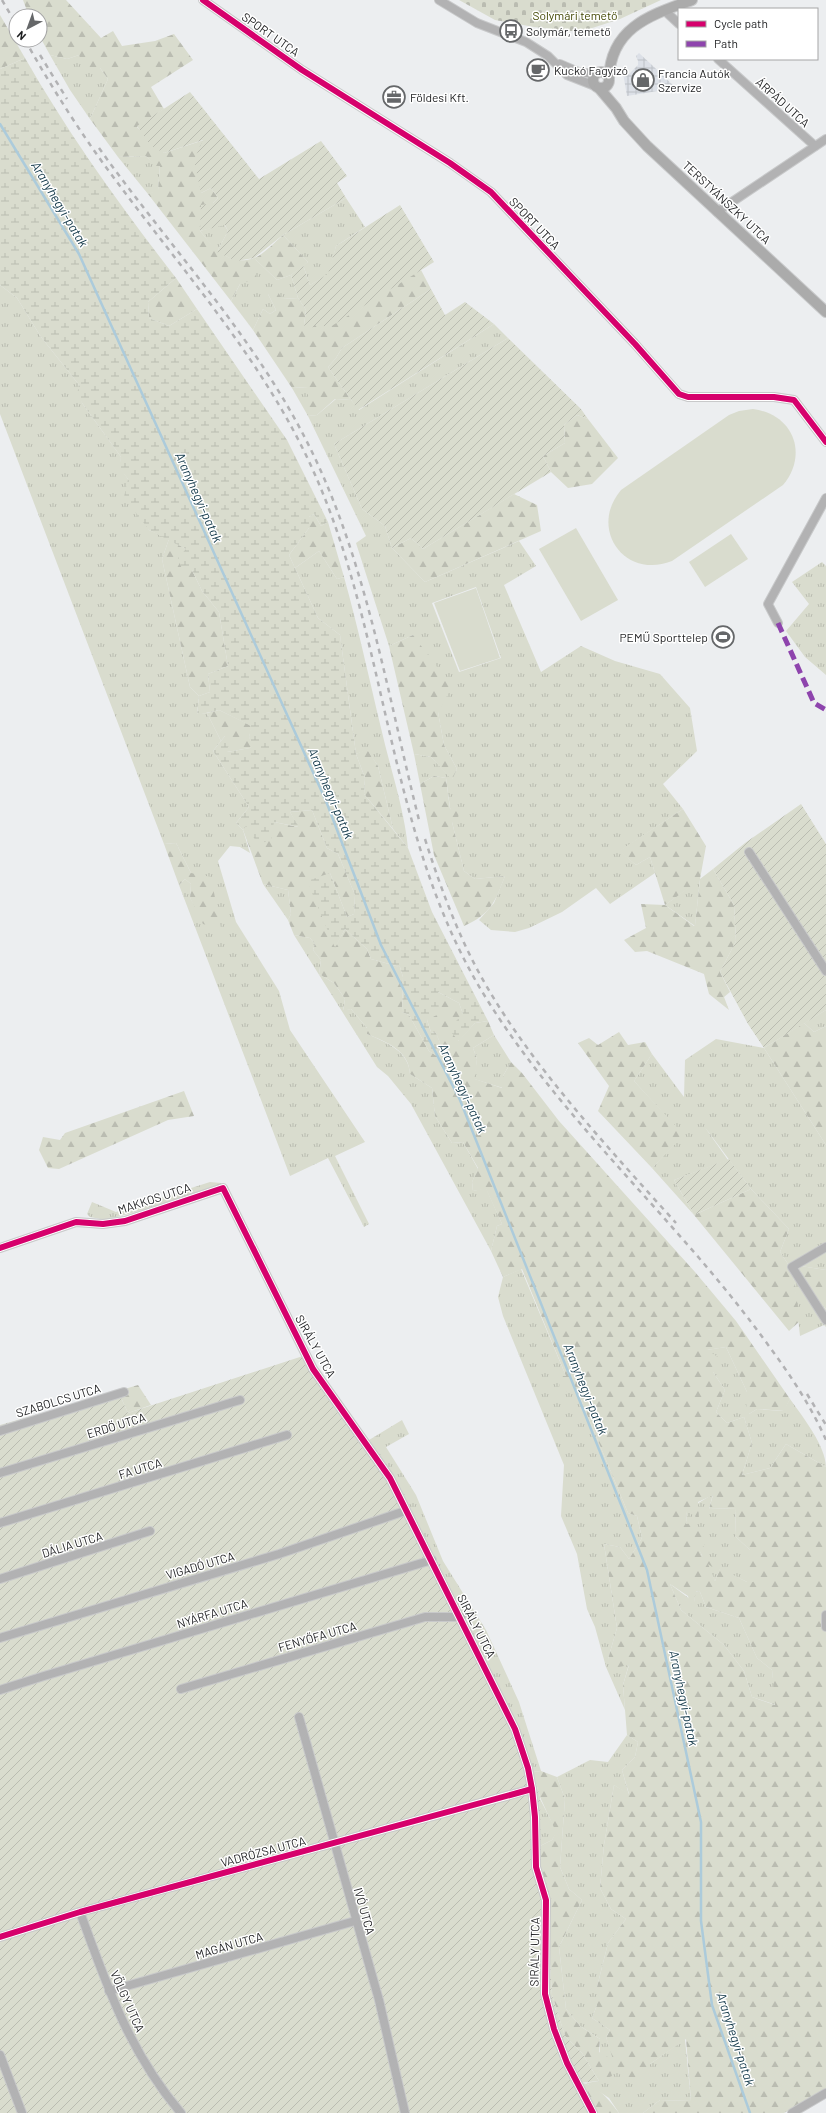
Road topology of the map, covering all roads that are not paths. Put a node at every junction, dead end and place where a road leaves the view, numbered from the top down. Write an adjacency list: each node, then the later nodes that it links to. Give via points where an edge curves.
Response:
1 (439, 0): 7 (street, via 477,23 526,42)
2 (692, 0): 4 (main road)
3 (209, 1): 17 (street, SPORT UTCA, via 302,70 450,163 491,192 679,394 688,397 774,397 794,400)
4 (664, 10): 5 (street); 6 (main road, via 628,30)
5 (678, 23)
6 (614, 52): 9 (main road); 10 (main road, via 609,68)
7 (549, 57): 9 (street, via 568,69 581,73); 11 (street, via 567,75)
8 (719, 60): 14 (street, ÁRPÁD UTCA)
9 (598, 72): 10 (main road, via 607,74); 11 (main road, via 592,79)
10 (609, 80): 11 (main road, via 603,88); 12 (main road, TERSTYÁNSZKY UTCA)
11 (597, 87): 12 (main road, TERSTYÁNSZKY UTCA)
12 (616, 108): 15 (main road, TERSTYÁNSZKY UTCA, via 633,131)
13 (826, 140): 14 (street)
14 (815, 146): 15 (street)
15 (717, 212): 16 (main road, TERSTYÁNSZKY UTCA)
16 (826, 312)
17 (826, 442)
18 (826, 498): 19 (street, via 768,604)
19 (778, 623)
20 (749, 852): 21 (street)
21 (826, 971)
22 (223, 1188): 24 (street, MAKKOS UTCA, via 125,1221 103,1224 76,1222); 31 (street, SIRÁLY UTCA, via 313,1369 390,1478)
23 (826, 1246): 25 (street, via 792,1267)
24 (0, 1248)
25 (826, 1320)
26 (124, 1392): 28 (street, SZABOLCS UTCA)
27 (240, 1400): 30 (street, ERDŐ UTCA)
28 (0, 1431)
29 (287, 1435): 32 (street, FA UTCA)
30 (0, 1473)
31 (405, 1511): 34 (street, SIRÁLY UTCA); 39 (street, VIGADÓ UTCA, via 279,1554)
32 (0, 1523)
33 (150, 1532): 35 (street, DÁLIA UTCA)
34 (432, 1560): 37 (street, SIRÁLY UTCA); 41 (street, NYÁRFA UTCA)
35 (0, 1579)
36 (826, 1615): 38 (street)
37 (461, 1617): 40 (street, FENYŐFA UTCA, via 425,1618); 43 (street, SIRÁLY UTCA, via 515,1729)
38 (826, 1627)
39 (0, 1638)
40 (181, 1689)
41 (0, 1690)
42 (299, 1717): 44 (street, IVÓ UTCA)
43 (532, 1789): 44 (street, VADRÓZSA UTCA); 54 (street, SIRÁLY UTCA, via 536,1867 546,1900 545,1994 554,2029 567,2063)
44 (334, 1843): 45 (street, VADRÓZSA UTCA); 46 (street, IVÓ UTCA)
45 (80, 1912): 47 (street, VADRÓZSA UTCA); 48 (street, VÖLGY UTCA)
46 (355, 1921): 48 (street, MAGÁN UTCA); 53 (street, IVÓ UTCA, via 379,2000)
47 (0, 1937)
48 (109, 1992): 52 (street, VÖLGY UTCA, via 122,2023 147,2066)
49 (0, 2055): 51 (street)
50 (826, 2093): 55 (street)
51 (22, 2113)
52 (181, 2113)
53 (405, 2113)
54 (593, 2113)
55 (792, 2113)

